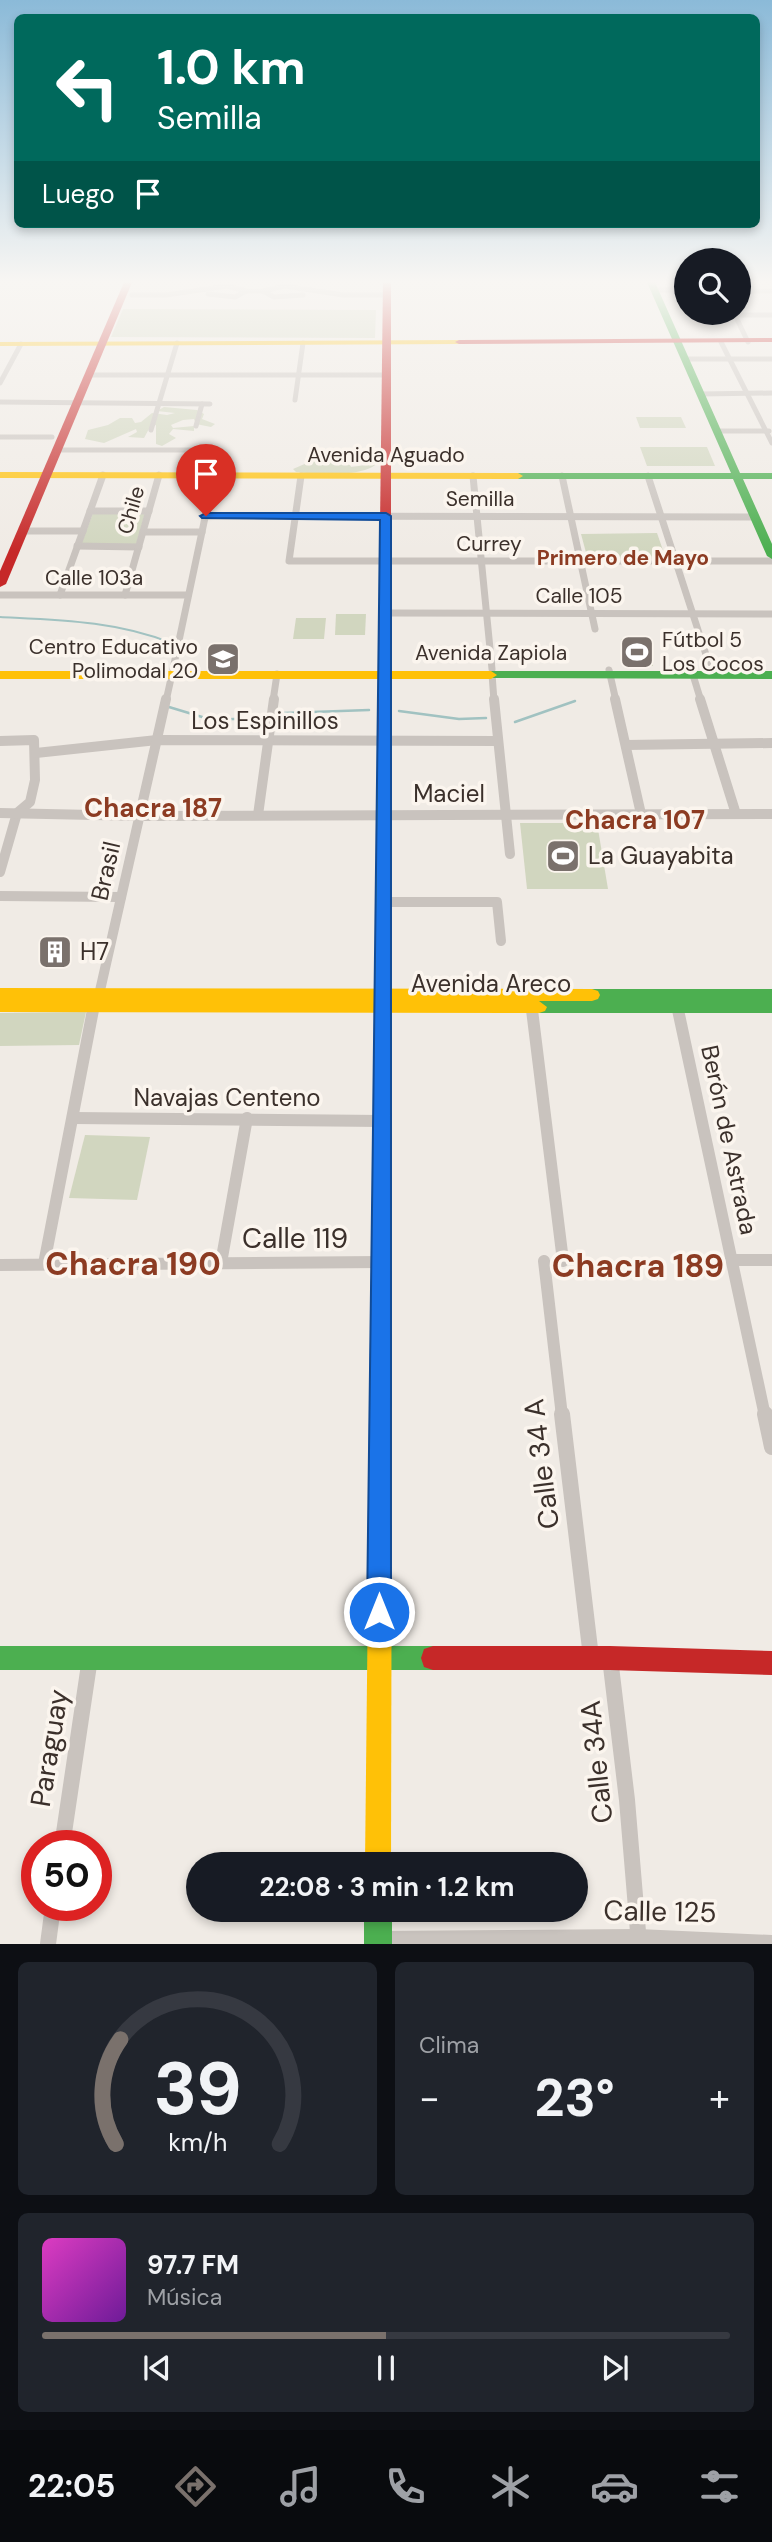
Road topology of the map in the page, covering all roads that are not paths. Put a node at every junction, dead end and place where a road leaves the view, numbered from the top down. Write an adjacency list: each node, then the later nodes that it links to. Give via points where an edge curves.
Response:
1 (86, 371): 17 (main road)
2 (90, 371): 8 (main road)
3 (168, 371): 9 (street)
4 (300, 371): 10 (street)
5 (386, 371): 11 (main road)
6 (690, 371): 14 (main road)
7 (736, 371): 12 (street)
8 (89, 375): 9 (street); 17 (main road)
9 (167, 375): 10 (street); 18 (street)
10 (299, 375): 11 (street); 15 (street)
11 (386, 375): 31 (main road)
12 (747, 393): 13 (street); 14 (street); 24 (street)
13 (772, 393)
14 (701, 394): 23 (main road)
15 (295, 400)
16 (0, 402): 17 (street)
17 (72, 403): 18 (street); 26 (main road)
18 (159, 404): 19 (street); 22 (street)
19 (202, 404): 20 (street); 21 (street)
20 (210, 404)
21 (196, 426)
22 (151, 430)
23 (716, 431): 24 (street); 36 (main road)
24 (769, 431): 27 (street)
25 (0, 437): 26 (street)
26 (54, 443): 28 (street, via 83,450); 30 (main road)
27 (772, 443)
28 (202, 452)
29 (0, 473): 30 (main road, Avenida Aguado)
30 (41, 473): 31 (main road, Avenida Aguado); 33 (main road, Avenida Aguado); 50 (main road); 56 (main road)
31 (386, 474): 36 (main road, Avenida Aguado); 37 (main road, Avenida Aguado); 38 (main road, Avenida Aguado); 45 (main road)
32 (772, 474): 36 (main road, Avenida Aguado)
33 (103, 475): 34 (main road, Avenida Aguado); 41 (street)
34 (159, 475): 35 (main road, Avenida Aguado); 42 (street, Chile)
35 (214, 475): 37 (main road, Avenida Aguado); 43 (street, Brasil)
36 (736, 475): 40 (main road, Avenida Aguado); 49 (main road)
37 (301, 476): 44 (street)
38 (473, 476): 39 (main road, Avenida Aguado); 46 (street)
39 (562, 476): 40 (main road, Avenida Aguado); 47 (street)
40 (648, 476): 48 (street)
41 (90, 511): 42 (street); 51 (street)
42 (149, 511): 52 (street, Chile)
43 (206, 516): 44 (street, Semilla); 53 (street, Brasil)
44 (296, 516): 45 (street, Semilla); 60 (street, Currey, via 289,561)
45 (386, 516): 46 (street, Semilla); 60 (main road)
46 (477, 516): 47 (street, Semilla); 61 (street)
47 (570, 516): 48 (street, Semilla); 58 (street)
48 (660, 516): 49 (street, Semilla); 59 (street)
49 (754, 517): 57 (main road)
50 (22, 531): 51 (street); 62 (main road)
51 (83, 531): 54 (street)
52 (143, 532): 53 (street); 55 (street, Chile)
53 (202, 532): 66 (street, Brasil)
54 (77, 547): 55 (street); 64 (street)
55 (139, 547): 65 (street, Chile)
56 (0, 555)
57 (772, 559): 59 (street, Currey)
58 (580, 561): 59 (street, Currey); 61 (street, Currey); 69 (street)
59 (675, 561): 70 (street)
60 (385, 562): 61 (street, Currey); 67 (main road)
61 (481, 562): 68 (street)
62 (0, 583)
63 (0, 595): 64 (street, Calle 103a)
64 (60, 595): 65 (street, Calle 103a)
65 (125, 595): 66 (street, Calle 103a)
66 (188, 595): 76 (street, Brasil)
67 (385, 613): 68 (street, Calle 105); 77 (main road)
68 (486, 613): 69 (street, Calle 105); 78 (street)
69 (591, 613): 70 (street, Calle 105); 72 (street)
70 (692, 614): 71 (street, Calle 105); 74 (street)
71 (772, 614)
72 (595, 629)
73 (772, 669): 74 (main road, Avenida Zapiola)
74 (711, 670): 79 (main road, Avenida Zapiola)
75 (0, 672): 76 (main road, Avenida Zapiola)
76 (172, 672): 77 (main road, Avenida Zapiola); 80 (main road, Avenida Zapiola); 83 (street, Brasil)
77 (385, 672): 78 (main road, Avenida Zapiola); 80 (main road, Avenida Zapiola); 86 (main road)
78 (492, 672): 79 (main road, Avenida Zapiola); 87 (street)
79 (609, 673): 81 (main road, Avenida Zapiola); 90 (street)
80 (276, 674): 84 (street)
81 (693, 675): 82 (main road, Avenida Zapiola); 89 (street)
82 (772, 675)
83 (157, 740): 84 (street, Los Espinillos); 91 (street, Los Espinillos); 100 (street, Brasil)
84 (268, 740): 86 (street, Los Espinillos); 97 (street)
85 (0, 741): 91 (street, via 34,740)
86 (386, 741): 87 (street, Los Espinillos); 98 (main road)
87 (496, 741): 99 (street)
88 (772, 743): 89 (street)
89 (715, 744): 90 (street); 95 (street)
90 (626, 745): 94 (street)
91 (36, 753): 93 (street, via 30,802)
92 (0, 813): 93 (street, Maciel)
93 (18, 813): 100 (street, Maciel); 102 (street)
94 (641, 814): 95 (street, Maciel); 99 (street, Maciel)
95 (736, 814): 96 (street, Maciel)
96 (772, 814)
97 (258, 815): 98 (street, Maciel); 100 (street, Maciel)
98 (385, 815): 99 (street, Maciel); 105 (main road)
99 (504, 815): 101 (street)
100 (140, 816): 104 (street, Brasil)
101 (510, 854)
102 (0, 872)
103 (0, 897): 104 (street)
104 (121, 897): 109 (street, Brasil)
105 (385, 902): 106 (street, via 497,902); 110 (main road)
106 (500, 941)
107 (0, 994): 109 (main road, Avenida Areco)
108 (772, 995): 110 (main road, Avenida Areco)
109 (96, 1000): 110 (main road, Avenida Areco); 111 (main road, Avenida Areco); 115 (street, Brasil)
110 (384, 1001): 112 (main road, Avenida Areco); 117 (main road)
111 (0, 1006)
112 (532, 1007): 113 (main road, Avenida Areco); 120 (street)
113 (677, 1007): 114 (main road, Avenida Areco); 118 (street, Berón de Astrada)
114 (772, 1007)
115 (74, 1118): 116 (street, Navajas Centeno); 124 (street, Brasil)
116 (247, 1118): 117 (street, Navajas Centeno); 123 (street)
117 (381, 1121): 122 (main road)
118 (732, 1260): 121 (street); 126 (street, Berón de Astrada)
119 (544, 1261): 131 (street, Calle 34 A)
120 (563, 1261)
121 (772, 1261)
122 (380, 1262): 123 (street, Calle 119); 130 (main road)
123 (221, 1263): 124 (street, Calle 119)
124 (44, 1264): 125 (street, Calle 119)
125 (0, 1265)
126 (772, 1447)
127 (0, 1658): 128 (main road)
128 (90, 1658): 130 (main road); 133 (street, Paraguay)
129 (610, 1658): 131 (main road); 132 (main road); 137 (street, Calle 34A)
130 (379, 1659): 131 (main road); 134 (main road)
131 (591, 1660)
132 (772, 1663)
133 (64, 1830)
134 (378, 1852)
135 (51, 1921): 140 (street)
136 (378, 1922): 138 (main road)
137 (638, 1940): 138 (street, Calle 125); 139 (street, Calle 125)
138 (378, 1942)
139 (772, 1943)
140 (48, 1944)

